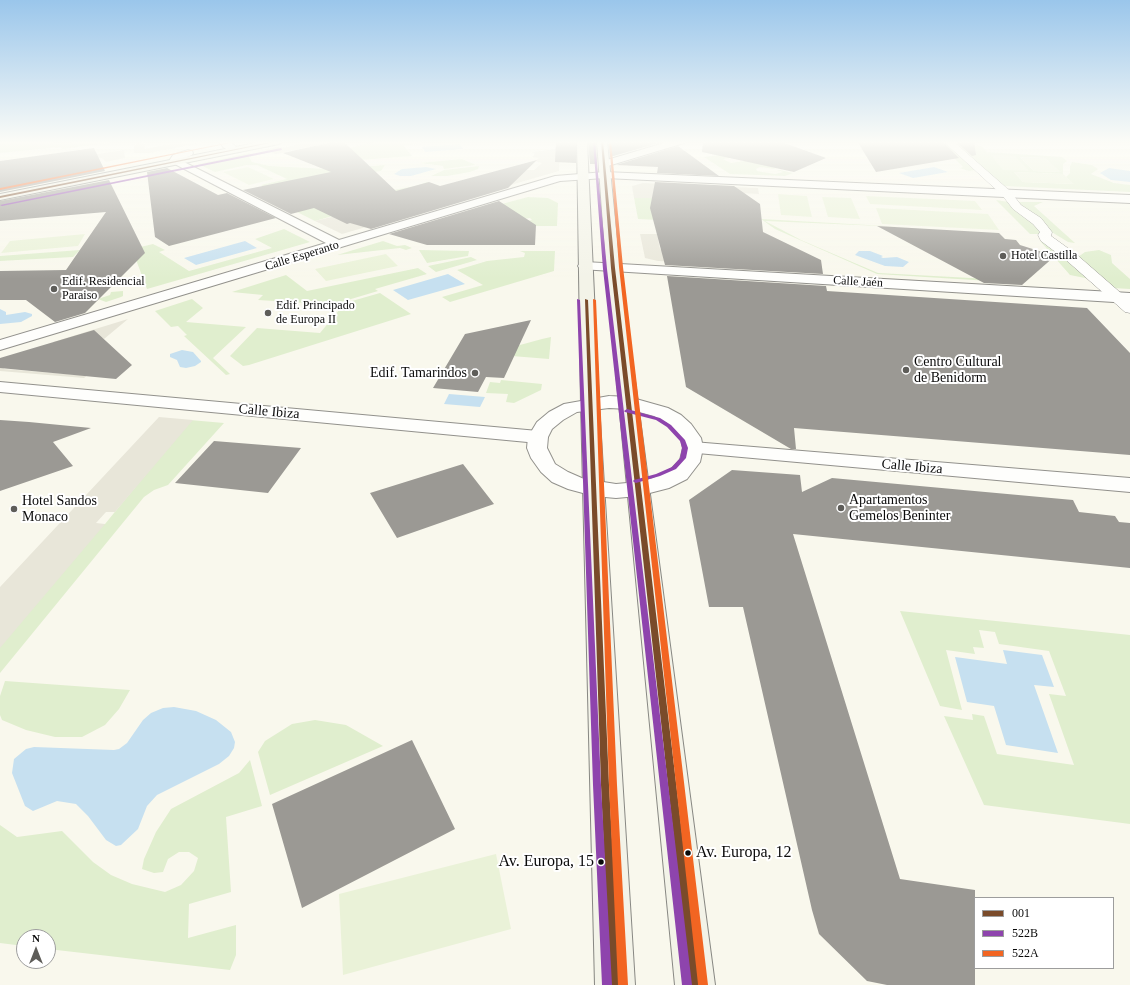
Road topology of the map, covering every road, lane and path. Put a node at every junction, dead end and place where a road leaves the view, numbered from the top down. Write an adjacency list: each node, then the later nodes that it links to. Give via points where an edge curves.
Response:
1 (15, 187): 9 (main road)
2 (50, 187): 11 (main road)
3 (224, 187): 13 (street)
4 (529, 187): 13 (street, Calle Esperanto)
5 (582, 187): 14 (main road)
6 (607, 187): 15 (main road)
7 (901, 187): 10 (street)
8 (999, 187): 10 (street)
9 (0, 190)
10 (1006, 193): 12 (street); 17 (street, via 1016,207 1037,221 1046,232 1076,249 1078,253 1072,257)
11 (0, 197)
12 (1130, 199)
13 (339, 245): 20 (street, Calle Esperanto)
14 (585, 266): 15 (street, Calle Jaén); 23 (main road)
15 (614, 268): 18 (street, Calle Jaén); 22 (main road)
16 (1070, 276): 17 (street)
17 (1101, 283): 18 (street)
18 (1124, 298): 19 (street)
19 (1130, 309)
20 (0, 346)
21 (0, 387): 24 (street, Calle Ibiza)
22 (629, 403): 23 (street); 25 (street, via 661,412 674,419 691,438); 28 (main road)
23 (590, 404): 24 (street, via 571,408 556,416 544,426); 26 (main road)
24 (538, 437): 26 (street, via 537,448 540,458 560,477)
25 (693, 448): 27 (street, Calle Ibiza); 28 (street, via 690,462 679,474 662,483)
26 (593, 476): 28 (street, via 616,490); 29 (main road)
27 (1130, 485)
28 (638, 489): 30 (main road)
29 (615, 985)
30 (696, 985)

